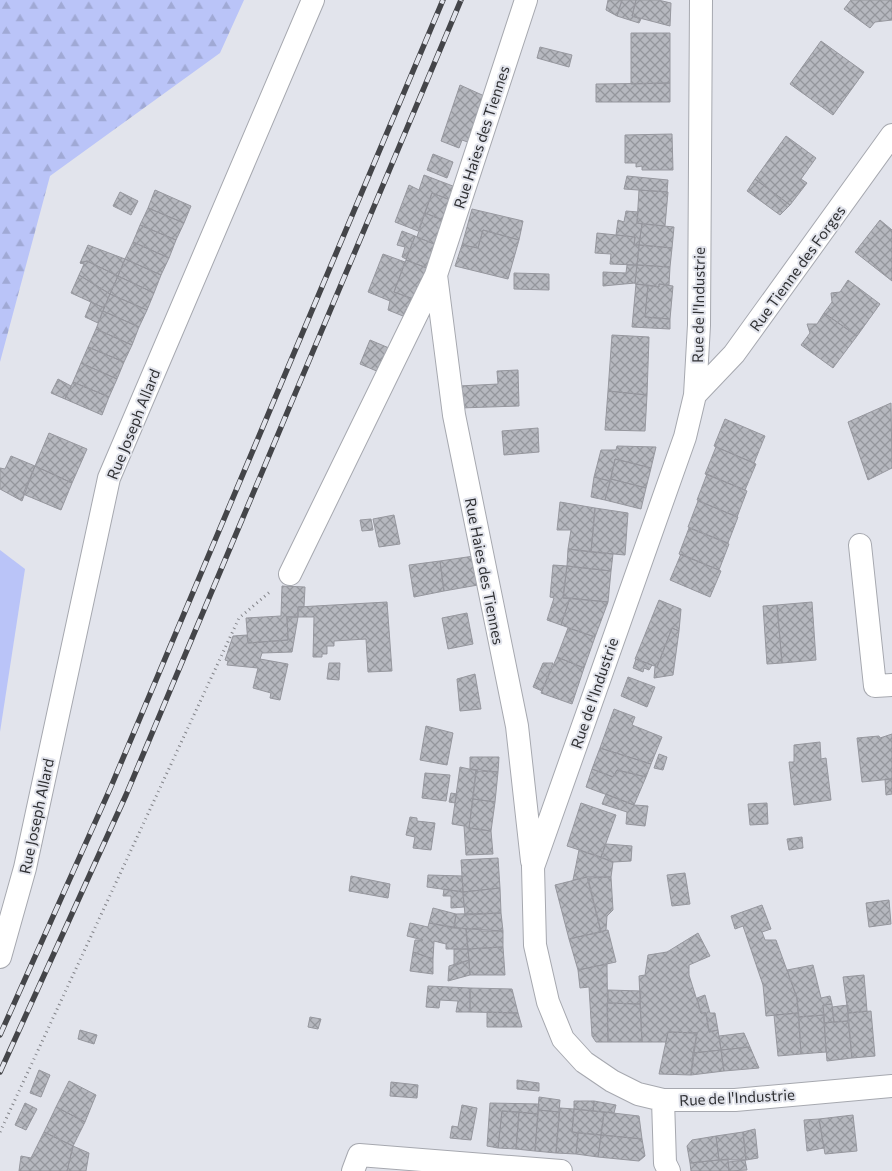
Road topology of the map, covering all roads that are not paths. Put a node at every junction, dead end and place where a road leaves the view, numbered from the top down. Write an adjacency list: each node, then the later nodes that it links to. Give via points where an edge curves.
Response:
1 (313, 0): 11 (street, Rue Joseph Allard, via 109,478 25,868)
2 (526, 0): 5 (street, Rue Haies des Tiennes)
3 (701, 0): 6 (street, Rue de l'Industrie, via 699,325)
4 (892, 135): 6 (street, Rue Tienne des Forges, via 734,354)
5 (436, 275): 8 (street, Rue Haies des Tiennes); 10 (street, Rue Haies des Tiennes, via 454,415 517,726)
6 (695, 395): 10 (street, Rue de l'Industrie, via 685,436)
7 (860, 545): 9 (street, via 875,686)
8 (290, 574)
9 (892, 685)
10 (533, 867): 13 (street, Rue de l'Industrie, via 536,945 548,1002 563,1039 584,1062 612,1081 638,1094)
11 (0, 958)
12 (892, 1086): 13 (street, Rue de l'Industrie, via 735,1100)
13 (663, 1100): 16 (street, via 664,1163)
14 (353, 1171): 15 (street, via 359,1155)
15 (561, 1171)
16 (669, 1171)

